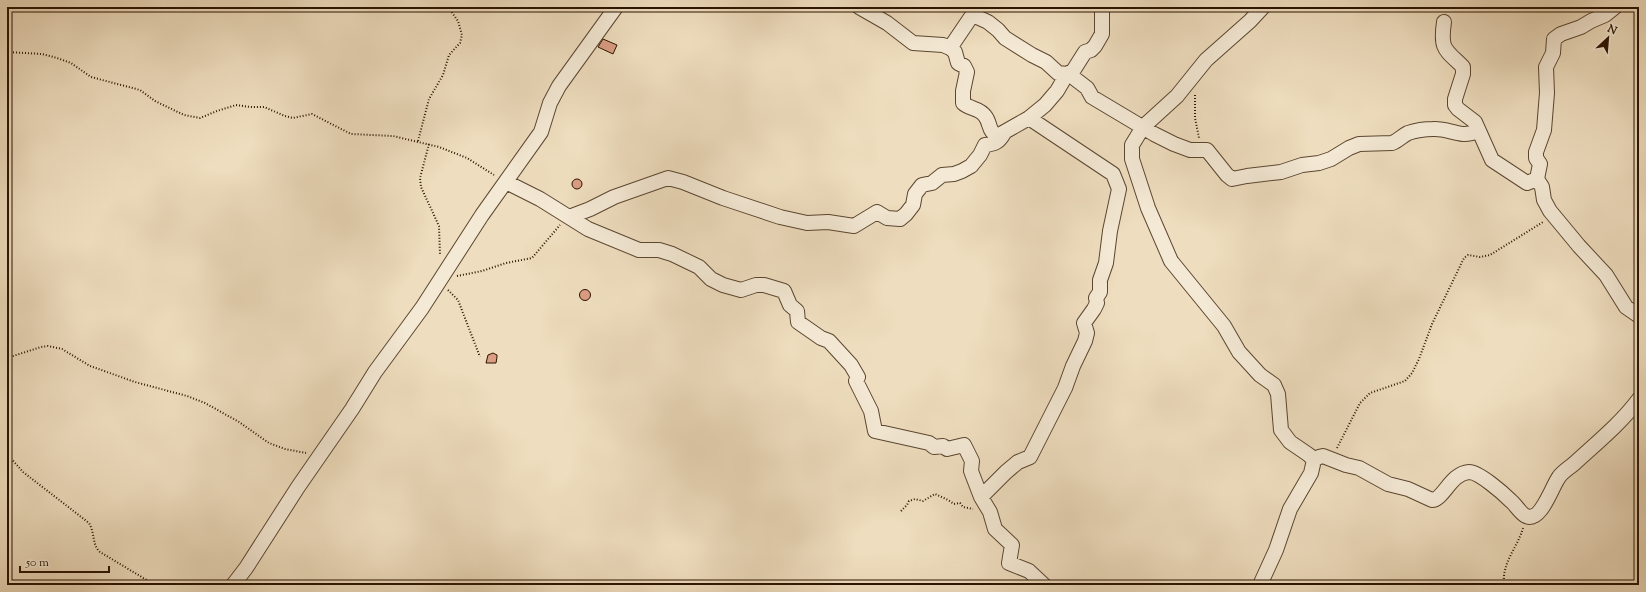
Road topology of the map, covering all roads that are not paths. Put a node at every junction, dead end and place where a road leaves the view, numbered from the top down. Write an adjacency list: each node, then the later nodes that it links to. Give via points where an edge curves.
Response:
1 (616, 7): 14 (street, via 559,86 540,132)
2 (859, 7): 7 (street, via 887,23 912,43 943,45)
3 (1102, 7): 8 (street, via 1102,34 1095,46 1085,52 1073,71)
4 (1263, 7): 10 (street, via 1210,56 1177,96)
5 (1616, 7): 13 (street, via 1605,15 1554,39 1553,53 1546,67 1544,130 1536,152 1540,164)
6 (1444, 22): 11 (street, via 1442,34 1446,52 1464,67 1455,105 1475,122)
7 (950, 48): 8 (street, via 966,22 971,17 977,17 988,22 1005,38 1046,62 1058,73); 12 (street, via 955,52 958,63 964,66 967,72 963,103 984,113 995,135)
8 (1067, 74): 9 (street, via 1057,91); 10 (street, via 1087,88 1092,97)
9 (1029, 118): 12 (street); 19 (street, via 1113,174 1119,188 1106,263 1100,280 1100,292 1094,309 1084,323 1087,334 1085,342 1030,457 1018,462 1006,472)
10 (1143, 127): 11 (street, via 1186,149 1208,150 1227,175 1235,180 1319,163 1359,144 1397,142 1408,134 1434,129 1462,135); 18 (street, via 1132,145 1132,159 1148,208 1171,261 1224,326 1239,352 1260,375 1274,385 1278,394 1281,430 1290,442)
11 (1478, 131): 13 (street, via 1492,160 1527,183)
12 (1004, 133): 15 (street, via 994,144 984,145 980,155 962,172 942,175 932,183 922,185 915,194 913,205 900,219 887,218 877,212 854,226 828,222 807,223 780,217 668,178 606,200)
13 (1537, 179): 16 (street, via 1550,211 1606,275 1626,307)
14 (506, 182): 15 (street, via 521,188); 20 (street)
15 (569, 217): 19 (street, via 588,229 639,250 659,250 672,254 698,267 711,280 734,290 764,285 784,291 790,305 796,311 798,322 829,341 851,365 871,412 875,430 929,443 934,447 943,446 947,449 964,445 972,461 971,471)
16 (1639, 316)
17 (1639, 399): 18 (street, via 1619,423 1561,475 1538,514 1532,517 1526,516 1511,500 1474,473 1462,473 1437,499 1432,500 1408,489 1388,484 1359,468 1323,456)
18 (1314, 460): 22 (street, via 1311,473 1290,509 1276,550)
19 (985, 503): 21 (street, via 995,529 1012,545 1009,563 1029,571)
20 (233, 585)
21 (1044, 585)
22 (1260, 585)

